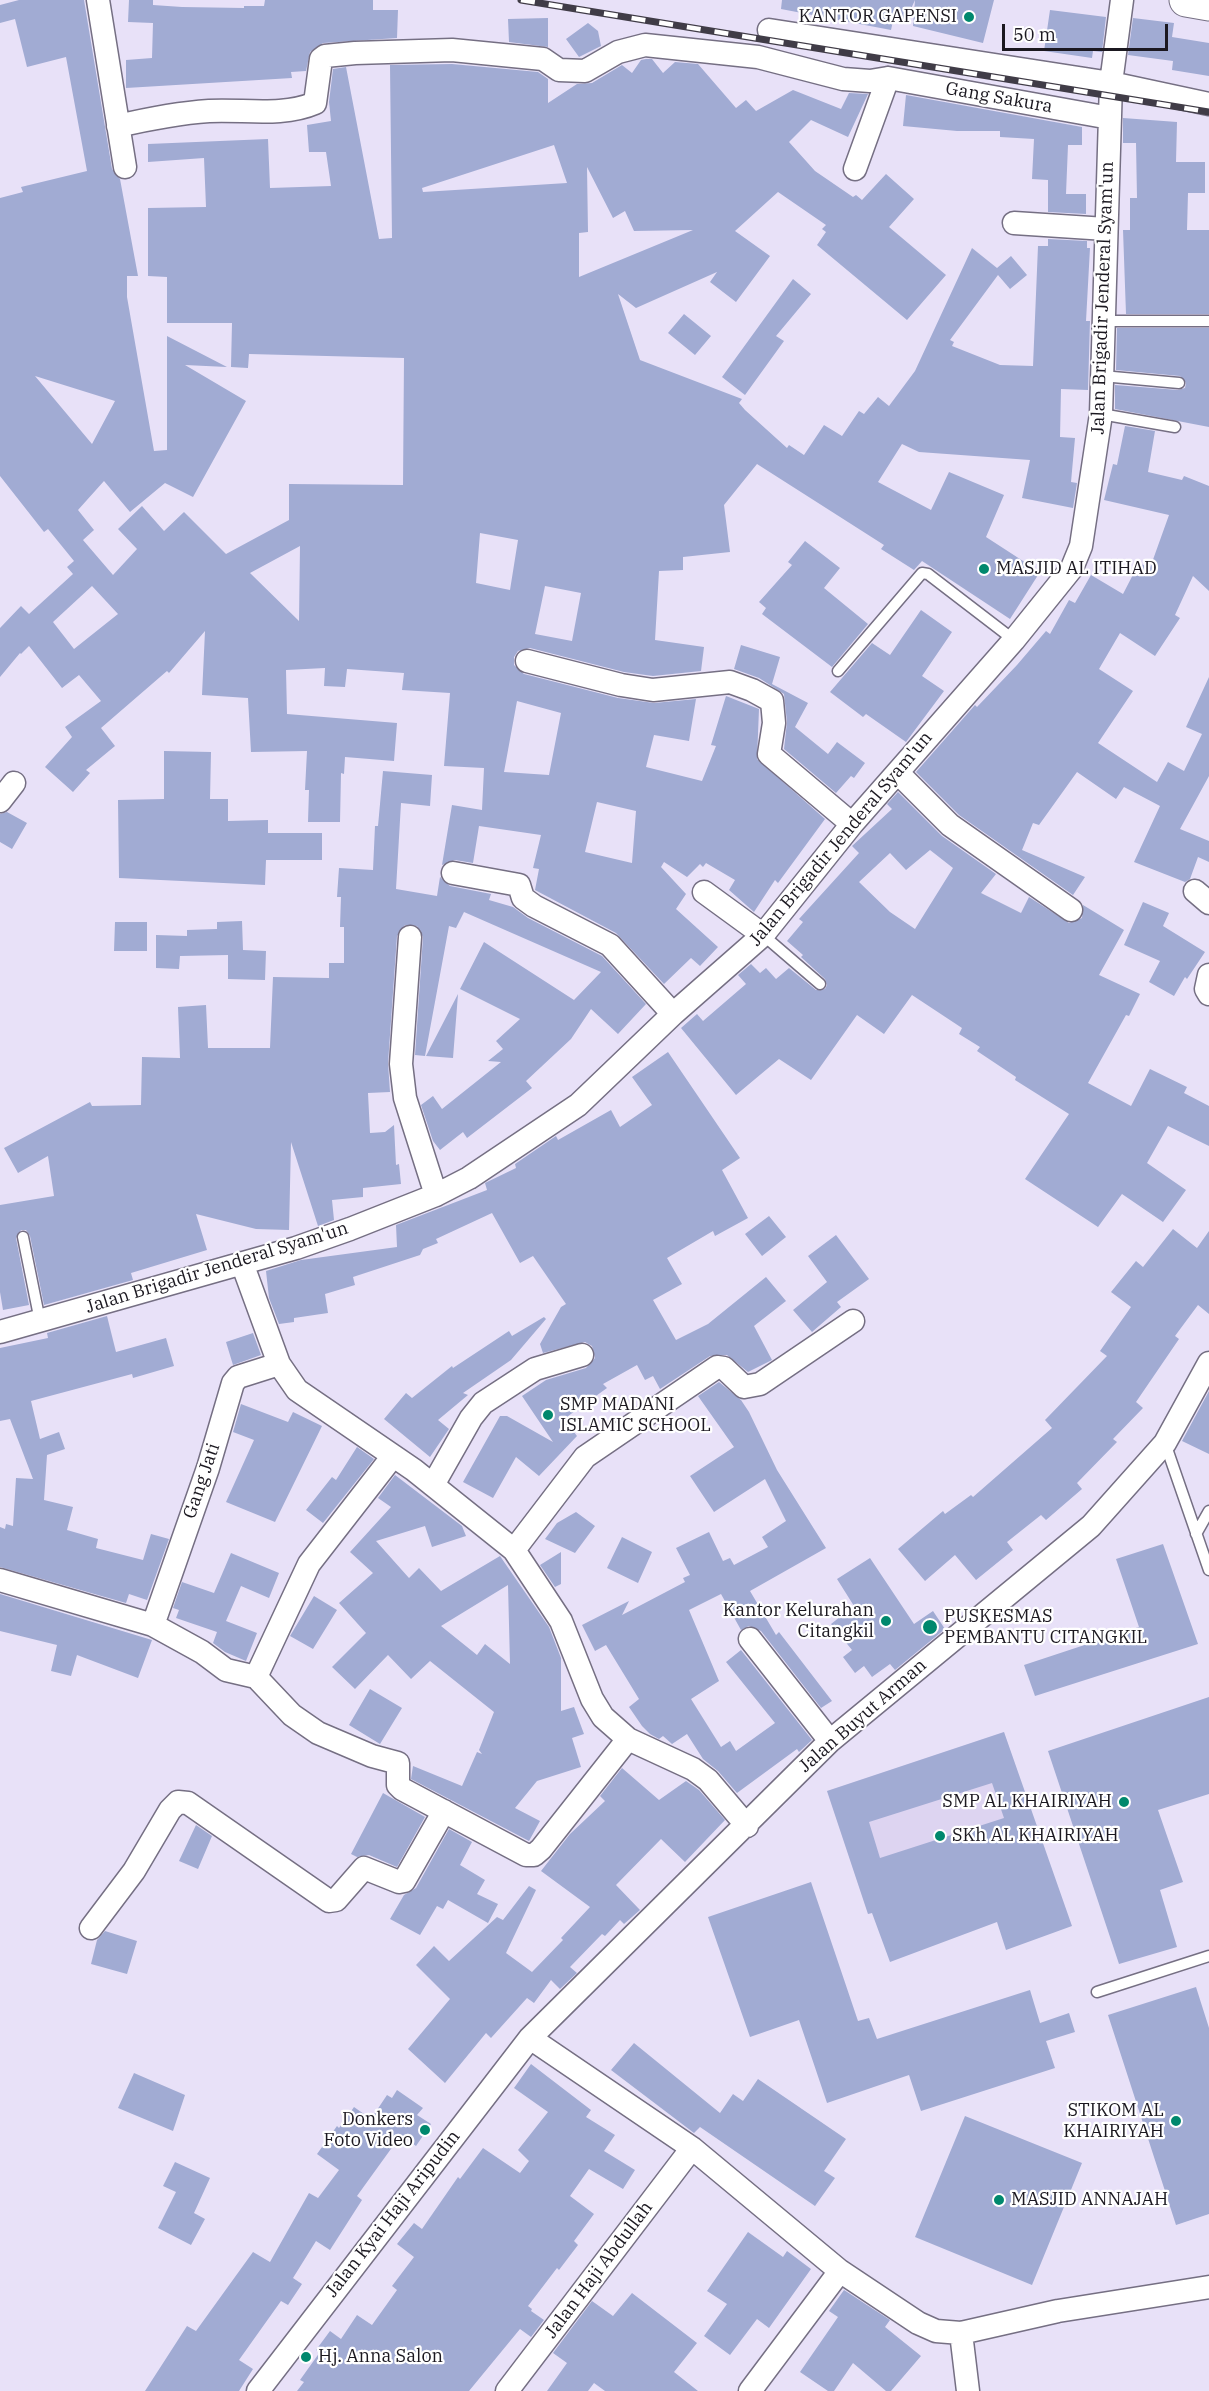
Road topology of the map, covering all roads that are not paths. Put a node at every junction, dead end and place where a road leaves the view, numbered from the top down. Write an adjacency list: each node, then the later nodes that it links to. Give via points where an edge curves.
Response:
1 (98, 0): 10 (street)
2 (1122, 0): 7 (street, Jalan Brigadir Jenderal Syam'un)
3 (1186, 0): 4 (highway)
4 (1209, 4)
5 (769, 30): 7 (street)
6 (888, 78): 9 (street, Gang Sakura); 10 (street, Gang Sakura, via 843,79 758,57 645,45 618,52 585,71 559,70 543,59 452,50 355,53 321,59 315,103 306,107 210,111); 12 (street)
7 (1111, 84): 8 (street); 9 (street, Jalan Brigadir Jenderal Syam'un)
8 (1209, 105)
9 (1110, 118): 14 (street, Jalan Brigadir Jenderal Syam'un)
10 (118, 126): 11 (street)
11 (125, 167)
12 (855, 169)
13 (1014, 223): 14 (street)
14 (1106, 229): 15 (street, Jalan Brigadir Jenderal Syam'un)
15 (1102, 321): 16 (lane); 17 (street, Jalan Brigadir Jenderal Syam'un)
16 (1209, 321)
17 (1102, 376): 18 (lane); 19 (street, Jalan Brigadir Jenderal Syam'un)
18 (1179, 383)
19 (1101, 414): 20 (lane); 21 (street, Jalan Brigadir Jenderal Syam'un, via 1081,546 1072,568)
20 (1175, 426)
21 (1014, 640): 23 (lane, via 922,573); 24 (street, Jalan Brigadir Jenderal Syam'un)
22 (527, 661): 27 (street, via 653,690 730,682 752,690 772,701 774,723 769,754)
23 (838, 671)
24 (898, 773): 27 (street, Jalan Brigadir Jenderal Syam'un); 30 (street, via 950,825)
25 (14, 783): 26 (street)
26 (0, 801)
27 (852, 824): 31 (street, Jalan Brigadir Jenderal Syam'un)
28 (453, 873): 36 (street, via 519,885 523,898 534,906 610,945)
29 (704, 892): 31 (street)
30 (1071, 910)
31 (763, 935): 34 (lane); 36 (street, Jalan Brigadir Jenderal Syam'un)
32 (410, 937): 37 (street, via 402,1041 404,1087)
33 (1209, 975): 35 (street)
34 (820, 984)
35 (1209, 993)
36 (674, 1014): 37 (street, Jalan Brigadir Jenderal Syam'un, via 578,1104 469,1178)
37 (436, 1195): 39 (street, Jalan Brigadir Jenderal Syam'un, via 296,1248)
38 (23, 1237): 41 (lane)
39 (242, 1263): 41 (street, Jalan Brigadir Jenderal Syam'un); 45 (street)
40 (854, 1321): 51 (street, via 760,1384 744,1387 724,1368 717,1367 585,1457)
41 (40, 1322): 42 (street, Jalan Brigadir Jenderal Syam'un)
42 (0, 1332)
43 (582, 1355): 48 (street, via 535,1369 483,1403)
44 (1209, 1363): 46 (street, Jalan Buyut Arman)
45 (279, 1364): 47 (street, via 297,1390); 54 (street, Gang Jati, via 238,1377 233,1383)
46 (1165, 1443): 50 (lane); 58 (street, Jalan Buyut Arman, via 1091,1526)
47 (393, 1456): 48 (street); 56 (street, via 309,1564)
48 (433, 1485): 51 (street)
49 (1209, 1511): 50 (lane)
50 (1196, 1534): 52 (lane)
51 (514, 1550): 57 (street, via 561,1621 592,1699 603,1717)
52 (1209, 1570)
53 (0, 1580): 54 (street)
54 (153, 1625): 56 (street, via 226,1670)
55 (750, 1639): 58 (street)
56 (256, 1677): 59 (street, via 300,1722 341,1744 397,1762 399,1787)
57 (628, 1739): 59 (street, via 534,1855 526,1855); 60 (street, via 693,1768)
58 (830, 1741): 60 (street, Jalan Buyut Arman)
59 (444, 1812): 61 (street, via 404,1881 364,1868 336,1900 329,1901 188,1803 178,1802)
60 (747, 1826): 64 (street, Jalan Buyut Arman)
61 (91, 1928)
62 (1209, 1956): 63 (lane)
63 (1097, 1992)
64 (530, 2038): 65 (street); 69 (street, Jalan Kyai Haji Aripudin)
65 (692, 2148): 66 (street); 70 (street, Jalan Haji Abdullah)
66 (840, 2271): 68 (street, via 918,2323 936,2331); 71 (street)
67 (1209, 2287): 68 (street, via 1058,2311)
68 (962, 2333): 72 (street)
69 (258, 2391)
70 (507, 2391)
71 (750, 2391)
72 (968, 2391)

